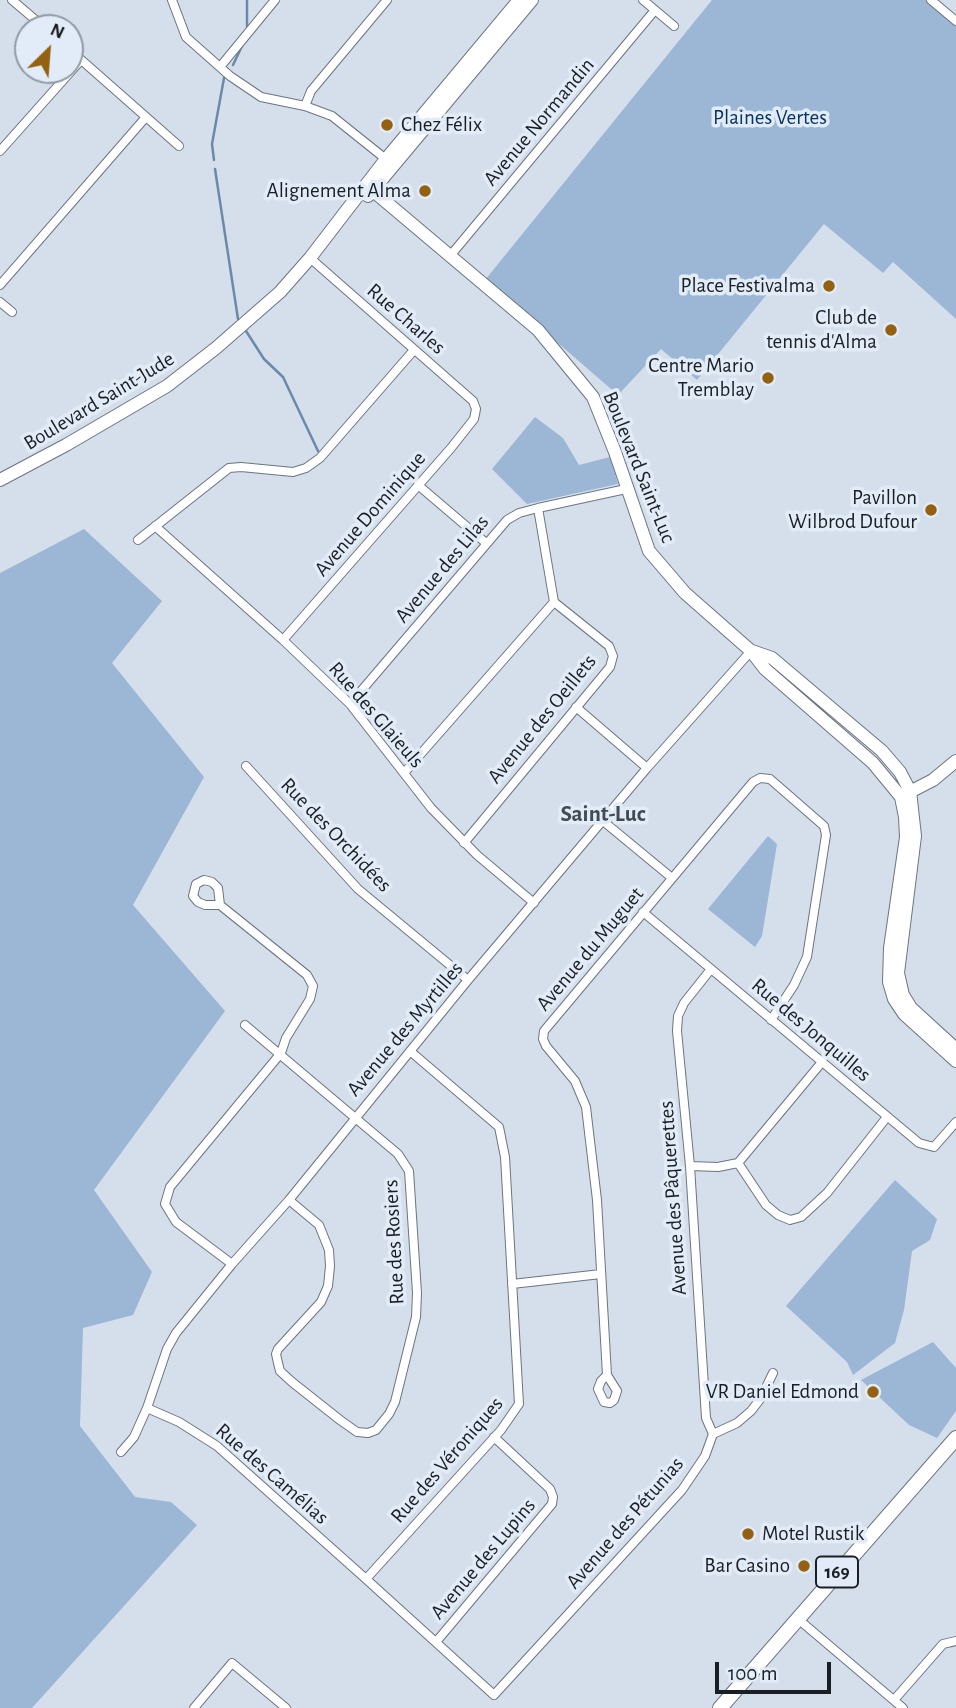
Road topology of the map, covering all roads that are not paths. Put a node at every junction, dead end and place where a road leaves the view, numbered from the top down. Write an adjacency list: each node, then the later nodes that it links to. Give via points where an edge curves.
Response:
1 (12, 0): 10 (street)
2 (172, 0): 14 (street, via 186,37)
3 (275, 0): 14 (street)
4 (387, 0): 16 (street, via 311,91)
5 (519, 0): 20 (street, Boulevard Saint-Jude)
6 (532, 0): 20 (street, Boulevard Saint-Jude)
7 (643, 0): 9 (street)
8 (931, 0): 11 (street)
9 (655, 10): 12 (street); 22 (street, Avenue Normandin)
10 (28, 14)
11 (956, 21)
12 (674, 26)
13 (84, 63): 17 (street)
14 (220, 67): 16 (street, via 261,97)
15 (60, 84): 19 (street)
16 (305, 106): 20 (street, via 332,116)
17 (146, 117): 18 (street); 24 (street)
18 (179, 146)
19 (0, 151)
20 (390, 163): 21 (street, Boulevard Saint-Jude)
21 (370, 188): 22 (street, Boulevard Saint-Luc); 23 (street, Boulevard Saint-Jude)
22 (450, 256): 31 (street, Boulevard Saint-Luc, via 538,330 593,397)
23 (310, 258): 27 (street, Rue Charles); 29 (street, Boulevard Saint-Jude, via 280,292 167,386)
24 (0, 285)
25 (0, 302): 26 (street)
26 (12, 312)
27 (414, 350): 28 (street, Rue Charles); 33 (street, via 320,458 306,468 293,472 229,468)
28 (476, 409): 30 (street, Avenue Dominique, via 474,419)
29 (0, 481)
30 (418, 485): 35 (street); 37 (street, Avenue Dominique)
31 (626, 489): 32 (street, Avenue des Lilas); 38 (street, Boulevard Saint-Luc, via 649,551 685,593)
32 (538, 508): 35 (street, Avenue des Lilas, via 507,520); 36 (street)
33 (155, 526): 34 (street); 37 (street, Rue des Glaieuls)
34 (138, 540)
35 (486, 543): 39 (street, Avenue des Lilas)
36 (554, 602): 40 (street, Avenue des Oeillets, via 609,646 613,656 610,667); 44 (street)
37 (283, 639): 39 (street, Rue des Glaieuls)
38 (751, 651): 43 (street, Avenue des Myrtilles); 45 (street, Boulevard Saint-Luc, via 772,658 882,751 900,772)
39 (350, 704): 44 (street, Rue des Glaieuls)
40 (576, 706): 43 (street); 47 (street, Avenue des Oeillets)
41 (956, 761): 45 (street)
42 (246, 766): 53 (street, Rue des Orchidées, via 358,889)
43 (647, 768): 46 (street, Avenue des Myrtilles)
44 (404, 773): 47 (street, Rue des Glaieuls)
45 (905, 794): 56 (street, Boulevard Saint-Luc, via 915,836 898,973 911,1008); 59 (street, Boulevard Saint-Luc, via 906,837 889,982 904,1014)
46 (604, 821): 48 (street); 49 (street, Avenue des Myrtilles)
47 (464, 843): 49 (street, Rue des Glaieuls)
48 (672, 878): 51 (street, Avenue du Muguet); 54 (street, Avenue du Muguet, via 760,778 770,779 824,826 807,957)
49 (534, 903): 53 (street, Avenue des Myrtilles)
50 (220, 905): 58 (street, via 307,975 313,986)
51 (643, 912): 52 (street, Rue des Jonquilles); 68 (street, Avenue du Muguet, via 544,1031 546,1046 575,1081 586,1107)
52 (710, 969): 54 (street, Rue des Jonquilles); 65 (street, Avenue des Pâquerettes, via 678,1016)
53 (468, 980): 57 (street, Avenue des Myrtilles)
54 (771, 1020): 60 (street, Rue des Jonquilles)
55 (245, 1025): 58 (street, Rue des Rosiers)
56 (956, 1049)
57 (410, 1051): 61 (street, Avenue des Myrtilles); 69 (street, Rue des Véroniques, via 499,1128 505,1157)
58 (281, 1053): 61 (street, Rue des Rosiers); 67 (street, via 170,1187 165,1204 176,1223)
59 (956, 1061)
60 (821, 1062): 62 (street, Rue des Jonquilles); 64 (street)
61 (355, 1117): 66 (street, Avenue des Myrtilles); 66 (street, Rue des Rosiers, via 398,1154 409,1171 417,1293 416,1317 395,1402 376,1430 368,1433 357,1432 280,1371 276,1353 321,1302 330,1266 320,1224)
62 (887, 1117): 63 (street, Rue des Jonquilles, via 919,1143 934,1147); 64 (street, via 827,1193 801,1217 790,1220 766,1205)
63 (956, 1122)
64 (738, 1163): 65 (street)
65 (690, 1166): 73 (street, Avenue des Pâquerettes, via 706,1418)
66 (289, 1200): 67 (street, Avenue des Myrtilles)
67 (232, 1265): 72 (street, Avenue des Myrtilles, via 176,1333)
68 (601, 1274): 69 (street); 71 (street, Avenue du Muguet)
69 (512, 1284): 74 (street, Rue des Véroniques, via 519,1404)
70 (773, 1373): 73 (street, via 751,1411)
71 (607, 1375)
72 (147, 1408): 77 (street, Avenue des Myrtilles, via 134,1437); 78 (street, Rue des Camélias, via 217,1446)
73 (713, 1434): 81 (street, Avenue des Pétunias, via 705,1457 682,1490 494,1695)
74 (494, 1437): 78 (street, Rue des Véroniques); 81 (street, Avenue des Lupins, via 550,1489 552,1504)
75 (956, 1438): 79 (main road, 169)
76 (956, 1451): 79 (main road, 169)
77 (121, 1452)
78 (366, 1579): 81 (street)
79 (800, 1621): 82 (street); 85 (main road, 169); 86 (main road, 169)
80 (956, 1641): 82 (street, via 943,1644)
81 (436, 1642)
82 (894, 1700): 87 (street)
83 (194, 1708): 84 (street, via 232,1663)
84 (286, 1708)
85 (719, 1708)
86 (728, 1708)
87 (903, 1708)

